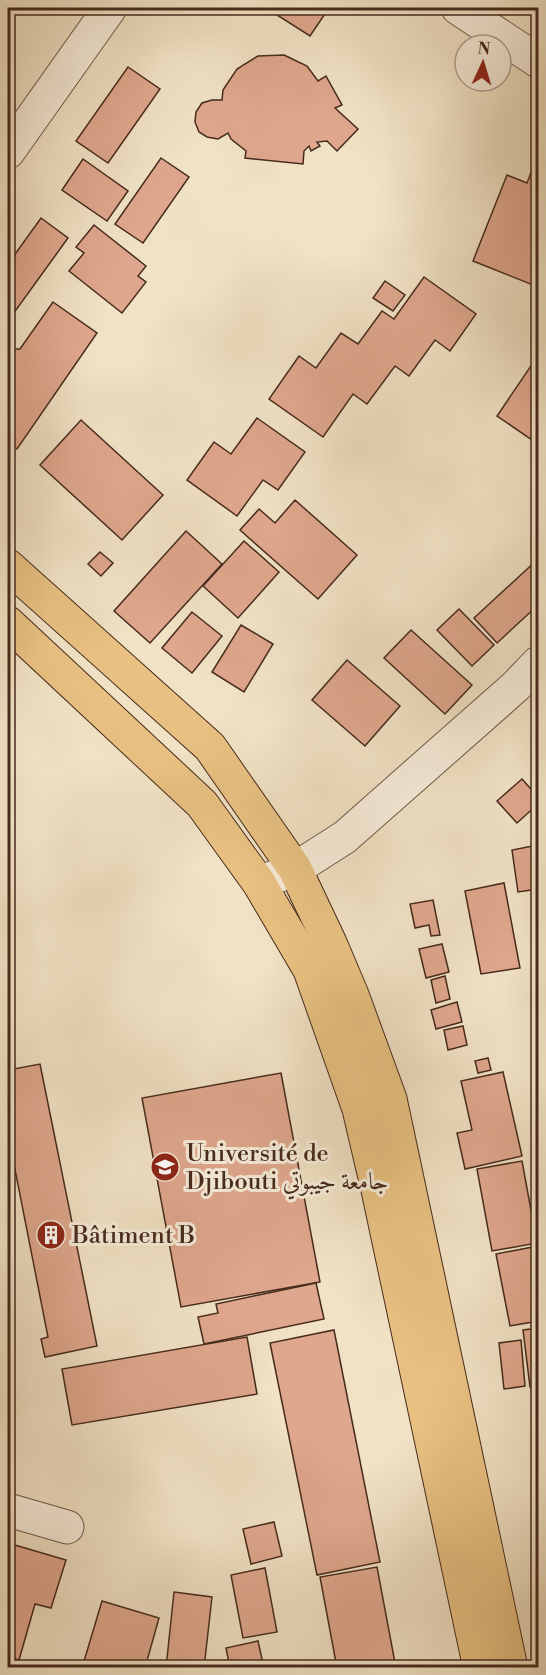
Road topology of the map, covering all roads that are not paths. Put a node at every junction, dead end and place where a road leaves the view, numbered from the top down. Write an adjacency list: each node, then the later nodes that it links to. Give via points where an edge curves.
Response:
1 (110, 8): 4 (street)
2 (458, 8): 3 (street)
3 (538, 62)
4 (8, 152)
5 (8, 566): 8 (main road, via 210,747)
6 (8, 623): 9 (main road, via 202,804)
7 (538, 663): 8 (street, via 345,837)
8 (295, 869): 9 (street); 13 (main road, via 352,995 390,1099)
9 (259, 883): 12 (main road, via 309,970 359,1109)
10 (8, 1510): 11 (street)
11 (67, 1527)
12 (480, 1668)
13 (511, 1668)

